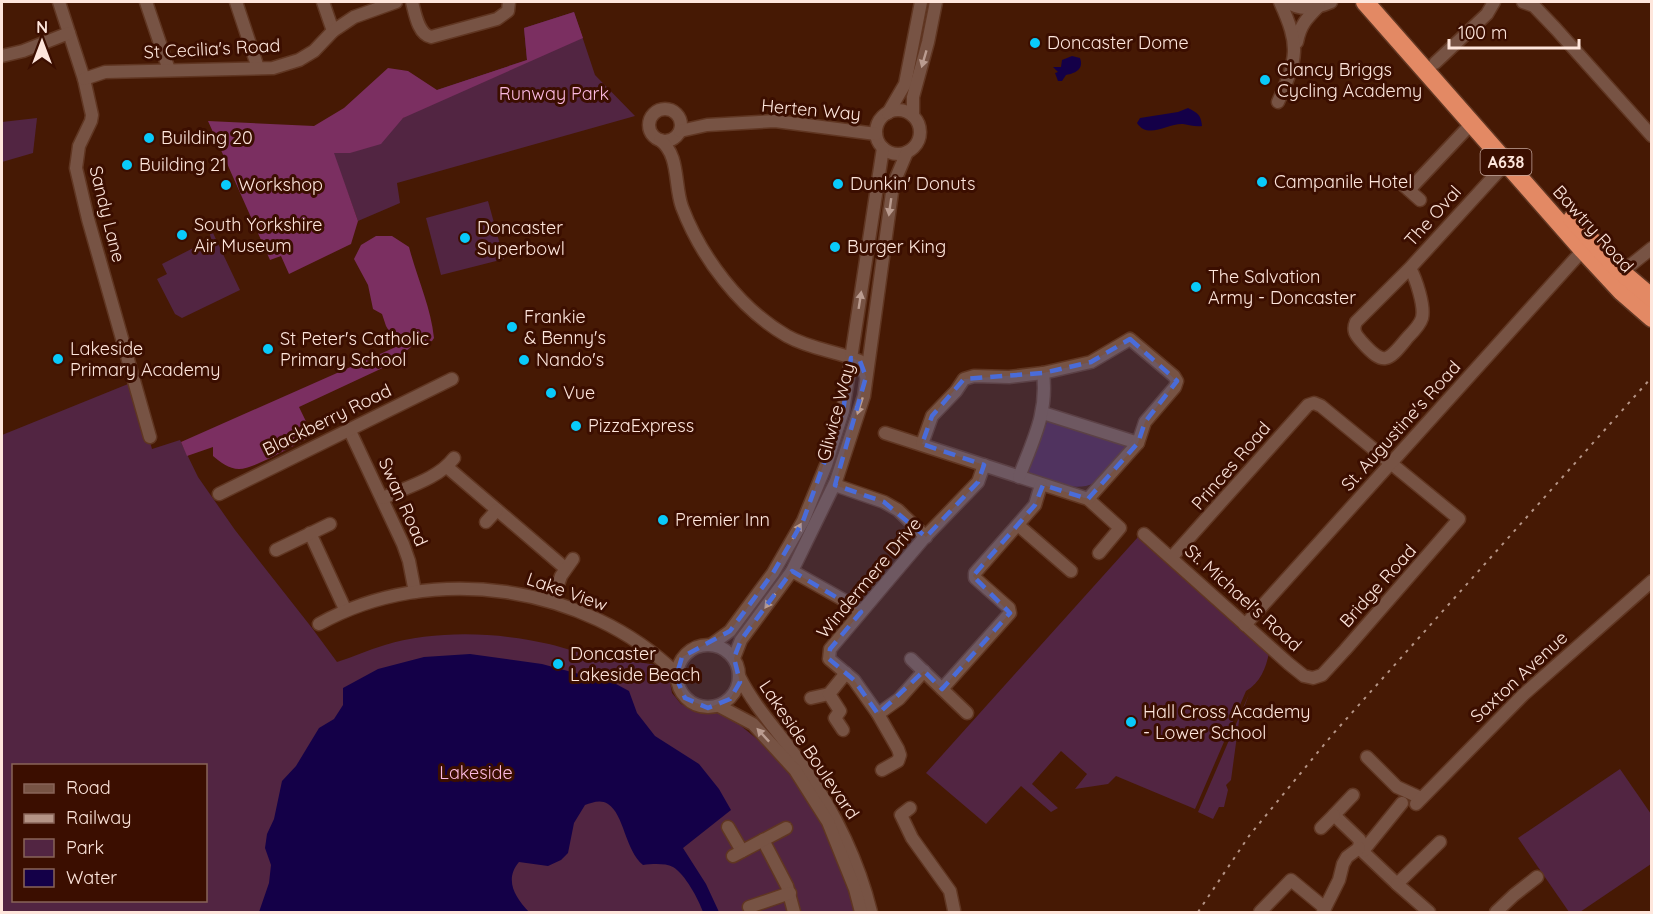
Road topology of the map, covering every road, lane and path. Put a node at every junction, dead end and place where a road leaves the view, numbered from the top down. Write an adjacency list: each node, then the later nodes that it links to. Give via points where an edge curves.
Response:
1 (59, 2): 18 (street, Sandy Lane)
2 (146, 2): 23 (street)
3 (236, 2): 22 (street)
4 (323, 2): 17 (street)
5 (396, 2): 17 (street, St Cecilia's Road, via 354,17)
6 (412, 2): 7 (street, via 422,32 431,37 497,19 508,10)
7 (509, 2)
8 (921, 2): 26 (street, via 905,84)
9 (936, 2): 28 (street, one-way to 28, via 913,97)
10 (1281, 2): 19 (street, via 1293,30)
11 (1288, 2): 16 (street, via 1306,9)
12 (1365, 2): 29 (highway, Bawtry Road / A638)
13 (1380, 2): 21 (highway, Bawtry Road / A638)
14 (1494, 2): 21 (street, via 1487,14)
15 (1523, 2): 33 (street, via 1534,6)
16 (1325, 4): 19 (street, via 1303,22)
17 (333, 31): 22 (street, St Cecilia's Road, via 299,60)
18 (69, 33): 20 (street); 24 (street, Sandy Lane)
19 (1295, 52): 25 (street, via 1292,72)
20 (2, 56)
21 (1436, 63): 43 (highway, Bawtry Road / A638, via 1548,194)
22 (258, 68): 23 (street, St Cecilia's Road)
23 (169, 70): 24 (street, St Cecilia's Road, via 105,72)
24 (84, 79): 54 (street, Sandy Lane, via 92,121 79,146 76,168)
25 (1278, 102)
26 (888, 112): 28 (street, via 899,110); 32 (street, via 881,118)
27 (678, 116): 30 (street, Herten Way); 31 (street); 34 (street, via 666,109 653,116 650,129)
28 (913, 116): 36 (street, via 920,129 919,137)
29 (1472, 123): 38 (highway, Bawtry Road / A638); 39 (street, via 1405,186)
30 (707, 125): 31 (street, Herten Way); 32 (street, Herten Way, via 776,122)
31 (679, 133): 34 (street, via 668,141); 37 (street)
32 (876, 134): 35 (street)
33 (1652, 136)
34 (660, 140): 37 (street)
35 (883, 148): 36 (street, via 900,154); 47 (street, Gliwice Way, one-way to 35)
36 (907, 152): 46 (street, Gliwice Way, one-way to 46, via 893,185)
37 (672, 153): 47 (street, via 682,207 696,241 715,270 766,321 787,336)
38 (1506, 163): 41 (highway, Bawtry Road / A638); 42 (street, The Oval)
39 (1420, 200)
40 (1652, 248): 43 (street, via 1632,264)
41 (1583, 250): 45 (highway, Bawtry Road / A638); 57 (street, St. Augustine's Road)
42 (1410, 268): 42 (street, The Oval, via 1354,327 1355,334 1382,359 1392,357 1422,316)
43 (1618, 268): 44 (highway, Bawtry Road / A638)
44 (1652, 298)
45 (1652, 318)
46 (874, 328): 47 (street, via 861,351); 49 (street, Gliwice Way)
47 (851, 358): 49 (street, via 860,361); 84 (street, Gliwice Way, one-way to 47, via 730,631 773,573 803,521 843,411)
48 (1043, 373): 51 (street); 55 (street, via 1091,362 1130,339 1177,381 1145,422); 56 (street, via 974,376 964,380 932,416)
49 (866, 377): 60 (street, Gliwice Way, one-way to 60, via 864,396)
50 (452, 379): 52 (street, Blackberry Road)
51 (1043, 412): 55 (street); 59 (street)
52 (349, 429): 62 (street, Blackberry Road); 63 (street, Swan Road)
53 (885, 433): 56 (street)
54 (150, 436)
55 (1138, 443): 64 (street)
56 (922, 444): 58 (street)
57 (1392, 463): 74 (street, Princes Road, via 1321,406 1308,405); 83 (street, St. Augustine's Road); 92 (street, Bridge Road, via 1459,519)
58 (984, 465): 59 (street); 71 (street, Windermere Drive, via 978,482)
59 (1019, 477): 61 (street)
60 (835, 484): 71 (street, via 898,510); 75 (street, Gliwice Way)
61 (1041, 484): 64 (street); 68 (street, via 1035,505)
62 (219, 494)
63 (384, 498): 65 (street, via 450,462); 78 (street, Swan Road, via 406,553)
64 (1088, 499): 73 (street, via 1120,528)
65 (497, 510): 66 (street); 79 (street, via 569,563)
66 (486, 522)
67 (330, 524): 69 (street)
68 (1018, 525): 76 (street); 94 (street, via 975,573 975,578 1010,613)
69 (310, 533): 72 (street); 80 (street)
70 (1144, 534): 74 (street, St. Michael's Road)
71 (926, 537): 81 (street, Windermere Drive)
72 (276, 550)
73 (1099, 553)
74 (1171, 558): 83 (street, St. Michael's Road)
75 (792, 571): 81 (street); 87 (street, Gliwice Way, one-way to 87, via 741,640)
76 (1071, 571)
77 (1652, 581): 101 (street, Saxton Avenue, via 1523,695 1418,801 1397,787)
78 (416, 592): 79 (street, Lake View, via 483,589); 80 (street, Lake View)
79 (552, 602): 85 (street, Lake View, via 619,630)
80 (345, 609): 82 (street, Lake View)
81 (861, 612): 90 (street, Windermere Drive, via 830,649 829,659)
82 (319, 624)
83 (1245, 625): 92 (street, St. Michael's Road, via 1304,676)
84 (712, 644): 86 (street, via 701,645); 87 (street)
85 (657, 654): 86 (street, Lake View); 91 (street, Lake View)
86 (682, 657): 91 (street)
87 (734, 658): 93 (street)
88 (911, 659): 89 (street)
89 (924, 671): 94 (street); 99 (street, via 900,699)
90 (846, 673): 95 (street); 99 (street, Windermere Drive)
91 (677, 674): 97 (street, via 685,698 708,708)
92 (1322, 675)
93 (739, 676): 97 (street, via 736,690); 118 (street, Lakeside Boulevard, via 831,808 861,876)
94 (942, 689): 98 (street)
95 (829, 694): 96 (street); 100 (street, via 840,711 836,718)
96 (811, 698)
97 (719, 706): 118 (street, Lakeside Boulevard, one-way to 97, via 855,889 828,822 795,770 753,724)
98 (967, 713)
99 (878, 714): 102 (street, Windermere Drive, via 900,755 898,761)
100 (843, 730)
101 (1367, 757)
102 (882, 770)
103 (1353, 795): 106 (street)
104 (1402, 803): 112 (street)
105 (910, 808): 119 (street, via 901,815 912,838 950,891)
106 (1334, 815): 109 (street); 112 (street, via 1360,840)
107 (728, 827): 110 (street, via 738,853)
108 (786, 828): 110 (street)
109 (1321, 828)
110 (763, 840): 115 (street)
111 (1440, 842): 114 (street)
112 (1361, 850): 114 (street); 117 (street, via 1347,857)
113 (1537, 877): 124 (street)
114 (1397, 884): 123 (street)
115 (790, 893): 116 (street); 120 (street)
116 (745, 907)
117 (1324, 910): 122 (street, via 1291,879)
118 (869, 911)
119 (954, 911): 121 (street)
120 (794, 912)
121 (941, 912)
122 (1260, 912)
123 (1430, 912)
124 (1497, 912)

